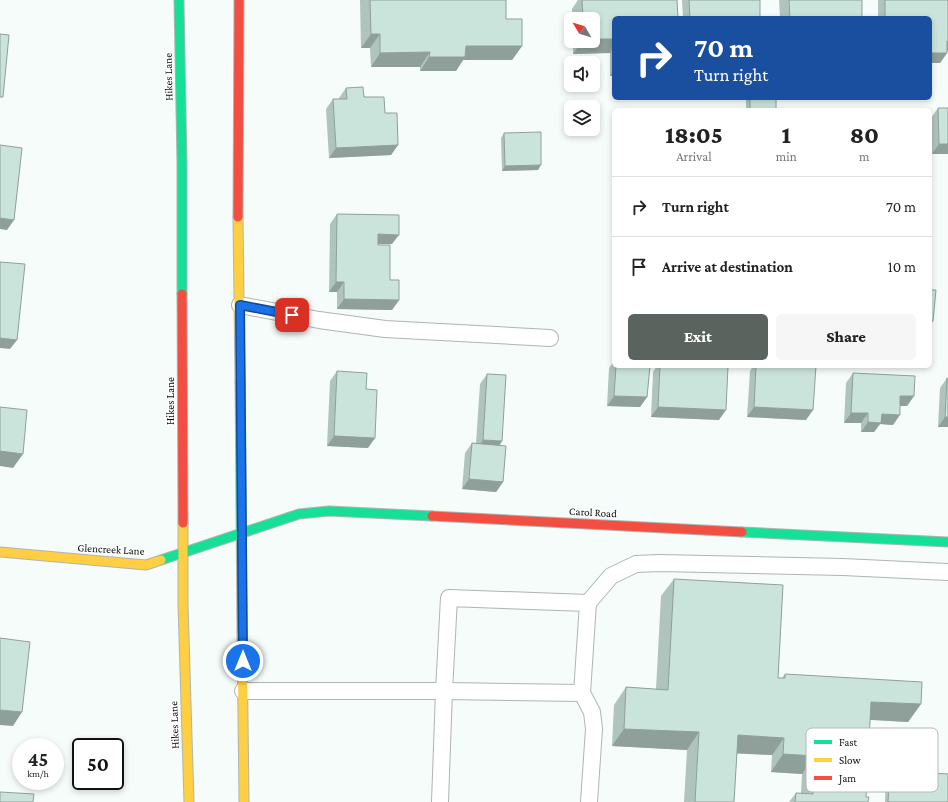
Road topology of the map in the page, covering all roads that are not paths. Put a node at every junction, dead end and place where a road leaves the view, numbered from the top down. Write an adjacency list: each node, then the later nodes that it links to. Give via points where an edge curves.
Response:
1 (179, 0): 8 (main road, Hikes Lane, via 182,164)
2 (239, 0): 3 (main road)
3 (240, 305): 4 (lane, via 385,329); 5 (main road)
4 (550, 338)
5 (241, 533): 6 (main road, Carol Road, via 299,514 329,511); 8 (main road, Glencreek Lane); 11 (main road)
6 (948, 542)
7 (0, 552): 8 (main road, Glencreek Lane, via 146,565)
8 (182, 552): 14 (main road, Hikes Lane)
9 (948, 572): 10 (lane, via 843,566 636,564 611,576)
10 (588, 604): 12 (lane, via 449,598); 13 (lane)
11 (243, 691): 12 (lane); 15 (main road)
12 (444, 691): 13 (lane); 16 (lane)
13 (582, 693): 17 (lane, via 592,712 594,729)
14 (189, 802)
15 (244, 802)
16 (440, 802)
17 (589, 802)

